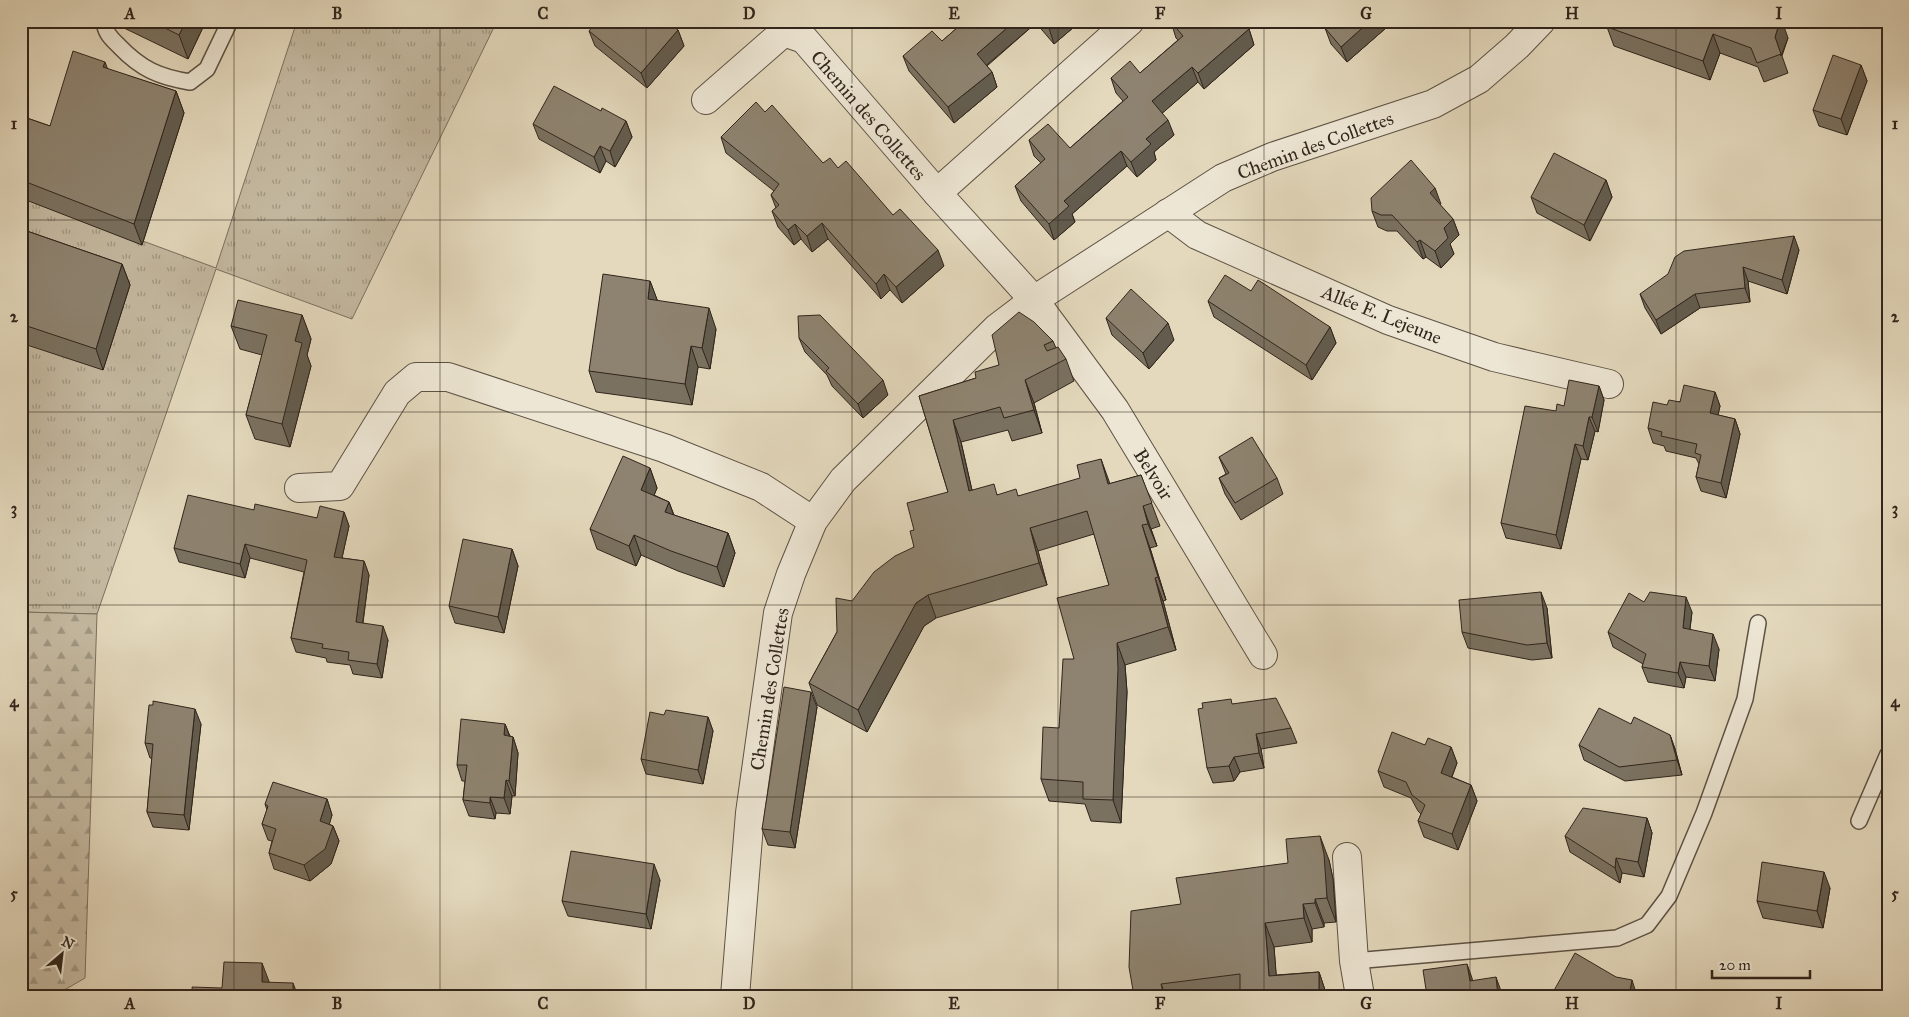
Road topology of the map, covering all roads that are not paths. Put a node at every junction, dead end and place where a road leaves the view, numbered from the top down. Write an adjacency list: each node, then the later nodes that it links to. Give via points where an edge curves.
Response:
1 (104, 21): 2 (lane, via 105,31 136,64 166,78 190,82 207,69)
2 (230, 21)
3 (1130, 21): 6 (street, Chemin des Collettes)
4 (1541, 21): 7 (street, Chemin des Collettes, via 1479,79 1432,104 1272,157 1224,178)
5 (706, 100): 6 (street, Chemin des Collettes, via 784,32 804,39)
6 (937, 193): 8 (street, Chemin des Collettes)
7 (1168, 213): 8 (street, Chemin des Collettes); 9 (street, Allée E. Lejeune, via 1197,235 1388,320 1494,357)
8 (1034, 300): 11 (street, Chemin des Collettes, via 997,328 843,480); 13 (street, Belvoir, via 1115,410)
9 (1609, 384)
10 (300, 488): 11 (street, via 340,486 397,393 416,377 448,377 664,448 761,487)
11 (813, 521): 18 (street, Chemin des Collettes, via 778,613 750,814)
12 (1758, 623): 17 (lane, via 1745,699 1707,804 1669,896 1647,925 1616,938)
13 (1263, 655)
14 (1888, 754): 15 (lane)
15 (1859, 821)
16 (1347, 857): 17 (street)
17 (1354, 961): 19 (street)
18 (735, 996)
19 (1360, 996)

